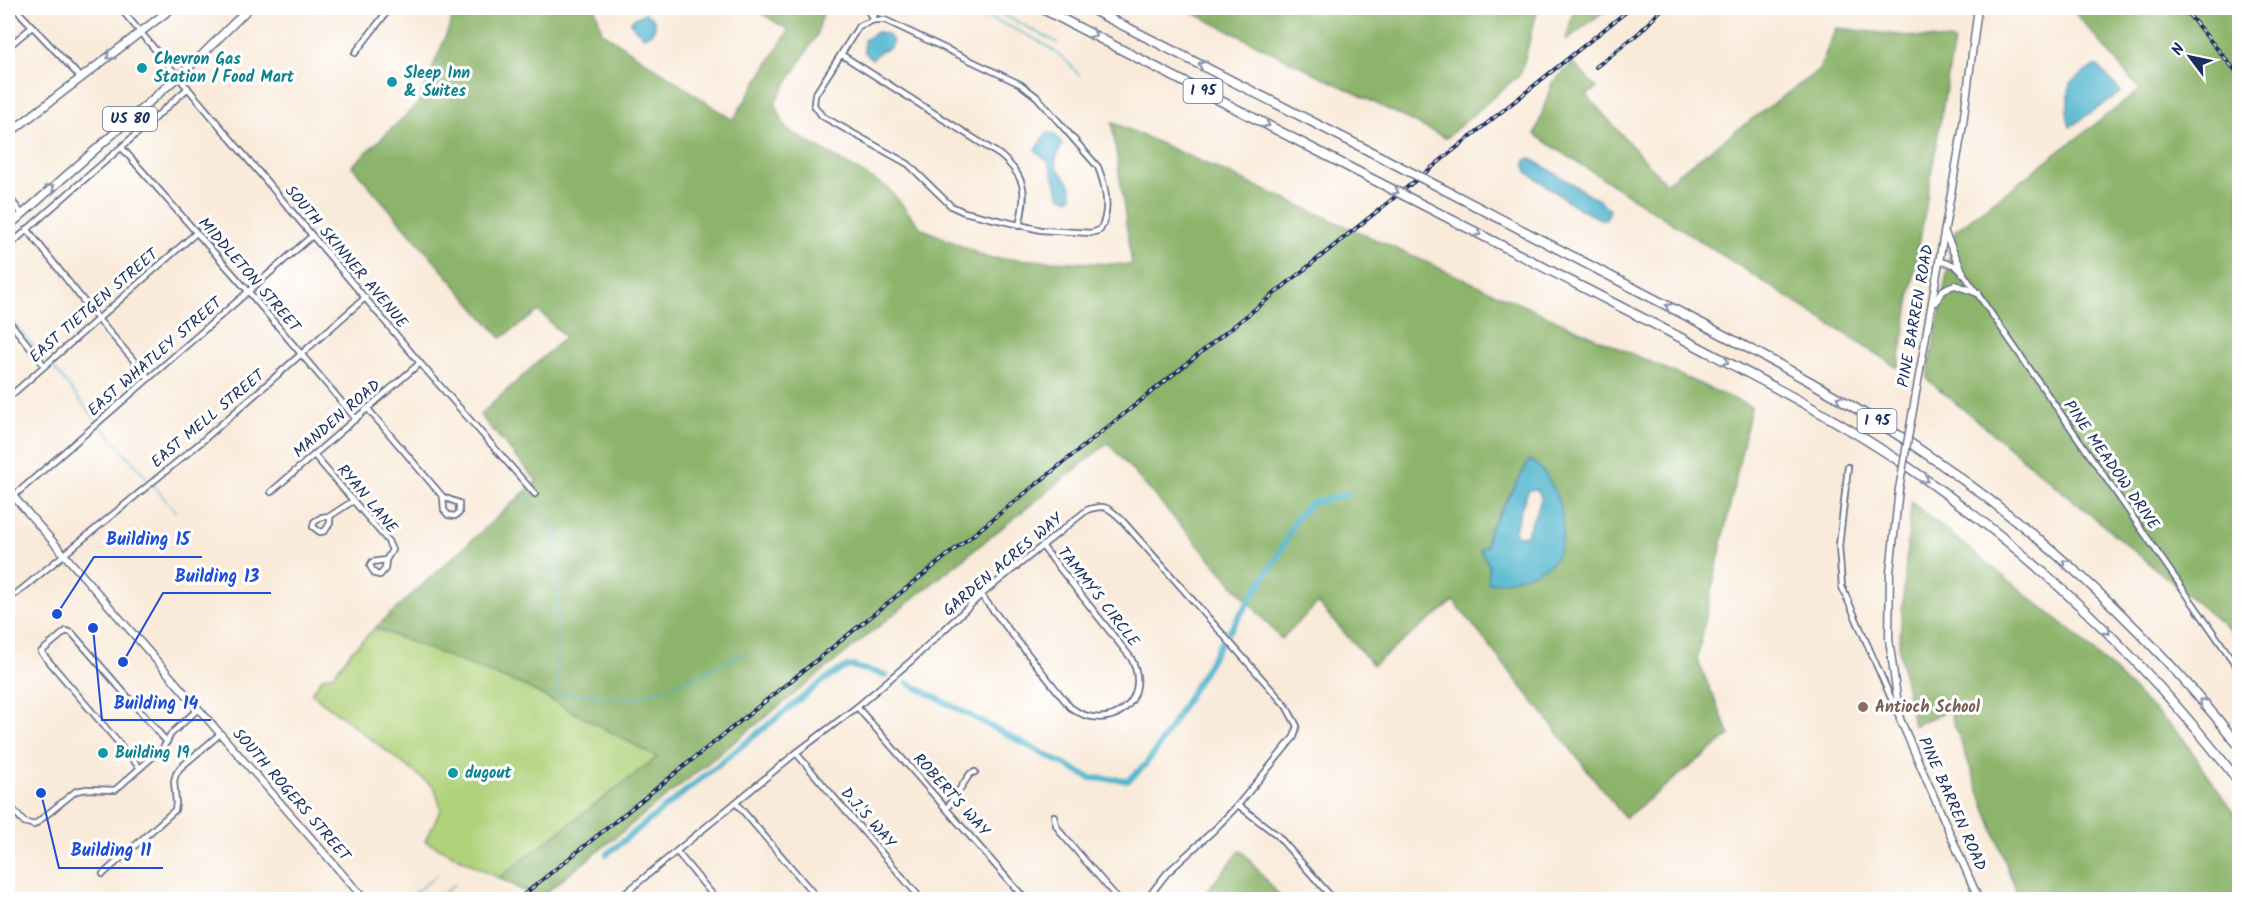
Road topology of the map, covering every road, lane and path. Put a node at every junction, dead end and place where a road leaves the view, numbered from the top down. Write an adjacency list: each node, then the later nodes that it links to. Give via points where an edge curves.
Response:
1 (15, 8): 12 (street)
2 (120, 8): 13 (street, SOUTH SKINNER AVENUE)
3 (172, 8): 13 (main road)
4 (249, 8): 17 (main road, US 80)
5 (390, 8): 15 (street)
6 (868, 8): 11 (street)
7 (877, 8): 11 (street)
8 (1041, 8): 69 (highway, I 95, one-way to 69, bridge, via 1787,393 1910,468 1989,527 2095,619 2147,672)
9 (1089, 8): 65 (highway, I 95, one-way to 9, bridge, via 2147,641 2041,541 1954,473 1858,410 1776,362)
10 (1978, 8): 28 (main road, PINE BARREN ROAD)
11 (874, 18): 16 (street, via 859,26); 24 (street, via 1020,84 1037,97 1098,167 1107,213 1100,230 1091,233)
12 (32, 27): 14 (street); 18 (street)
13 (141, 33): 17 (street, SOUTH SKINNER AVENUE); 18 (main road, one-way to 18)
14 (8, 47)
15 (355, 53)
16 (842, 55): 24 (street, via 1000,154 1015,168 1025,202); 24 (street, via 814,95 814,105 822,116 908,164 951,206)
17 (179, 76): 19 (street, SOUTH SKINNER AVENUE); 23 (main road, US 80, one-way to 17)
18 (81, 78): 20 (main road)
19 (188, 88): 21 (street); 29 (street, SOUTH SKINNER AVENUE)
20 (8, 134)
21 (122, 148): 26 (street); 27 (street, MIDDLETON STREET)
22 (8, 196): 23 (street)
23 (22, 214): 25 (main road, US 80)
24 (1019, 226)
25 (8, 227)
26 (27, 229): 30 (street); 36 (street)
27 (196, 233): 33 (street, MIDDLETON STREET); 36 (street, EAST TIETGEN STREET)
28 (1944, 233): 31 (main road, PINE BARREN ROAD); 32 (main road)
29 (312, 236): 33 (street, EAST WHATLEY STREET); 35 (street, SOUTH SKINNER AVENUE)
30 (8, 247)
31 (1940, 261): 32 (street); 38 (main road, PINE BARREN ROAD)
32 (1963, 273): 34 (street, PINE MEADOW DRIVE)
33 (248, 291): 39 (street, MIDDLETON STREET); 42 (street, EAST WHATLEY STREET)
34 (1978, 293): 38 (main road, via 1955,285 1944,288 1938,295); 59 (street, PINE MEADOW DRIVE)
35 (366, 297): 39 (street, EAST MELL STREET); 40 (street, SOUTH SKINNER AVENUE)
36 (97, 318): 41 (street, EAST TIETGEN STREET); 42 (street)
37 (8, 320): 41 (street)
38 (1927, 334): 62 (main road, PINE BARREN ROAD, bridge, via 1899,489 1890,572 1889,639)
39 (302, 354): 45 (street, MIDDLETON STREET); 55 (street, EAST MELL STREET)
40 (420, 363): 44 (street, MANDEN ROAD); 49 (street, SOUTH SKINNER AVENUE)
41 (44, 365): 43 (street, EAST TIETGEN STREET)
42 (149, 378): 50 (street, EAST WHATLEY STREET)
43 (8, 398)
44 (368, 409): 45 (street, MANDEN ROAD); 51 (street)
45 (356, 419): 46 (street, MANDEN ROAD)
46 (314, 455): 48 (street, MANDEN ROAD); 52 (street, RYAN LANE)
47 (1848, 467): 62 (street, via 1839,546 1842,586)
48 (271, 492)
49 (535, 494)
50 (9, 496): 55 (main road, SOUTH ROGERS STREET)
51 (443, 497): 51 (street, via 448,515 459,513 459,503)
52 (353, 501): 53 (street); 56 (street, RYAN LANE, via 388,541 392,550)
53 (330, 516)
54 (1042, 546): 58 (street, GARDEN ACRES WAY); 58 (street, TAMMY'S CIRCLE, via 1131,658 1138,683 1125,709 1097,719 1070,707); 72 (street, GARDEN ACRES WAY, via 1087,510 1109,508 1287,706 1297,726 1294,737)
55 (63, 554): 57 (street, EAST MELL STREET); 61 (main road, SOUTH ROGERS STREET)
56 (386, 560)
57 (16, 594)
58 (981, 595): 60 (street, GARDEN ACRES WAY)
59 (2240, 671)
60 (856, 708): 66 (street, GARDEN ACRES WAY); 73 (street, ROBERT'S WAY)
61 (198, 709): 63 (main road, SOUTH ROGERS STREET); 64 (street)
62 (1900, 719): 86 (main road, PINE BARREN ROAD)
63 (220, 734): 76 (street, via 176,774 175,810); 77 (main road, SOUTH ROGERS STREET)
64 (167, 742): 67 (street); 67 (street, via 72,633 66,631 41,652)
65 (2240, 747)
66 (796, 753): 70 (street, GARDEN ACRES WAY); 81 (street, D.J.'S WAY)
67 (140, 768): 71 (street, via 115,790 76,791 34,825 24,822)
68 (975, 772): 73 (street)
69 (2240, 783)
70 (736, 802): 75 (street, GARDEN ACRES WAY); 80 (street)
71 (8, 804)
72 (1239, 805): 84 (street, via 1167,873); 85 (street, via 1277,835)
73 (947, 808): 82 (street, ROBERT'S WAY)
74 (1054, 816): 83 (street, via 1061,833)
75 (677, 852): 78 (street, GARDEN ACRES WAY); 79 (street)
76 (103, 874)
77 (365, 900)
78 (617, 900)
79 (717, 900)
80 (819, 900)
81 (922, 900)
82 (1026, 900)
83 (1119, 900)
84 (1146, 900)
85 (1334, 900)
86 (1979, 900)

